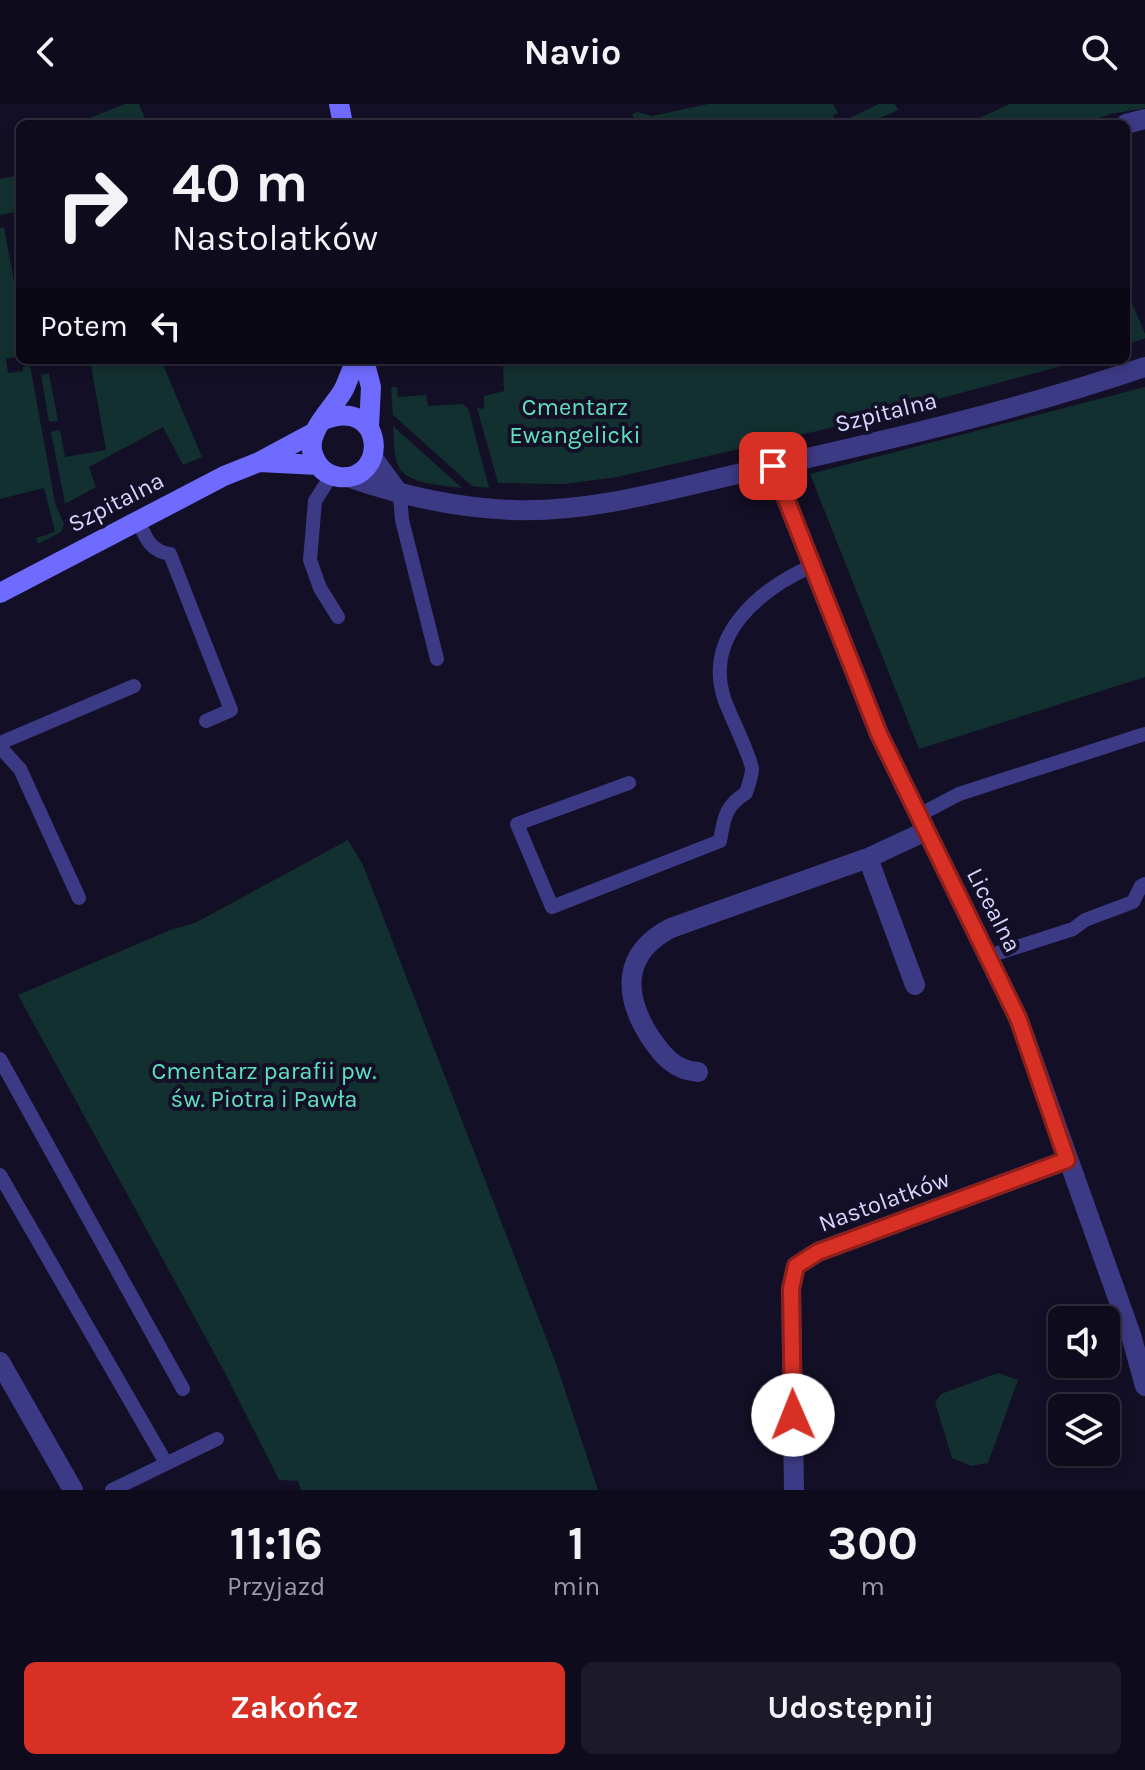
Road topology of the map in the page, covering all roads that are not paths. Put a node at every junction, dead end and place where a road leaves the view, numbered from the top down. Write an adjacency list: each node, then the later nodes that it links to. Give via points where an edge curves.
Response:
1 (354, 364): 5 (street)
2 (365, 364): 4 (street, via 371,387)
3 (1145, 367): 8 (street, Szpitalna, via 977,417)
4 (369, 426): 5 (street, via 355,416 339,414); 6 (street)
5 (318, 427): 7 (street, Szpitalna); 9 (street, via 311,450)
6 (373, 458): 9 (street, via 363,471); 10 (street)
7 (259, 462): 9 (street, Szpitalna); 11 (street, Szpitalna)
8 (773, 466): 10 (street, Szpitalna, via 562,509 485,508); 12 (street, Licealna)
9 (332, 473): 10 (street, Szpitalna); 14 (lane, via 315,501 310,560)
10 (400, 495): 15 (lane)
11 (138, 521): 13 (street, Szpitalna); 17 (lane, via 149,545 170,554 231,710)
12 (812, 566): 20 (lane, via 760,595 727,639 720,662 723,696 752,769 746,793 724,814 720,841 552,907 517,824); 21 (street, Licealna, via 879,734)
13 (0, 593)
14 (338, 617)
15 (437, 659)
16 (134, 686): 19 (lane)
17 (206, 721)
18 (1145, 734): 21 (lane, via 959,794)
19 (0, 745): 24 (lane, via 20,769)
20 (629, 783)
21 (922, 823): 22 (street); 25 (street, Licealna)
22 (868, 858): 26 (street); 28 (street, via 651,938 634,963 630,990 639,1019 669,1062)
23 (1145, 884): 25 (lane, via 1133,902 1073,929)
24 (79, 898)
25 (989, 956): 29 (street, Licealna, via 1018,1018)
26 (915, 985)
27 (0, 1059): 33 (lane)
28 (698, 1072)
29 (1067, 1160): 32 (street, Licealna); 38 (street, Nastolatków, via 818,1252 796,1266 791,1289)
30 (0, 1175): 35 (lane)
31 (0, 1362): 36 (street)
32 (1145, 1386)
33 (183, 1389)
34 (217, 1439): 35 (lane)
35 (166, 1463): 37 (lane)
36 (73, 1490)
37 (112, 1490)
38 (794, 1490)

